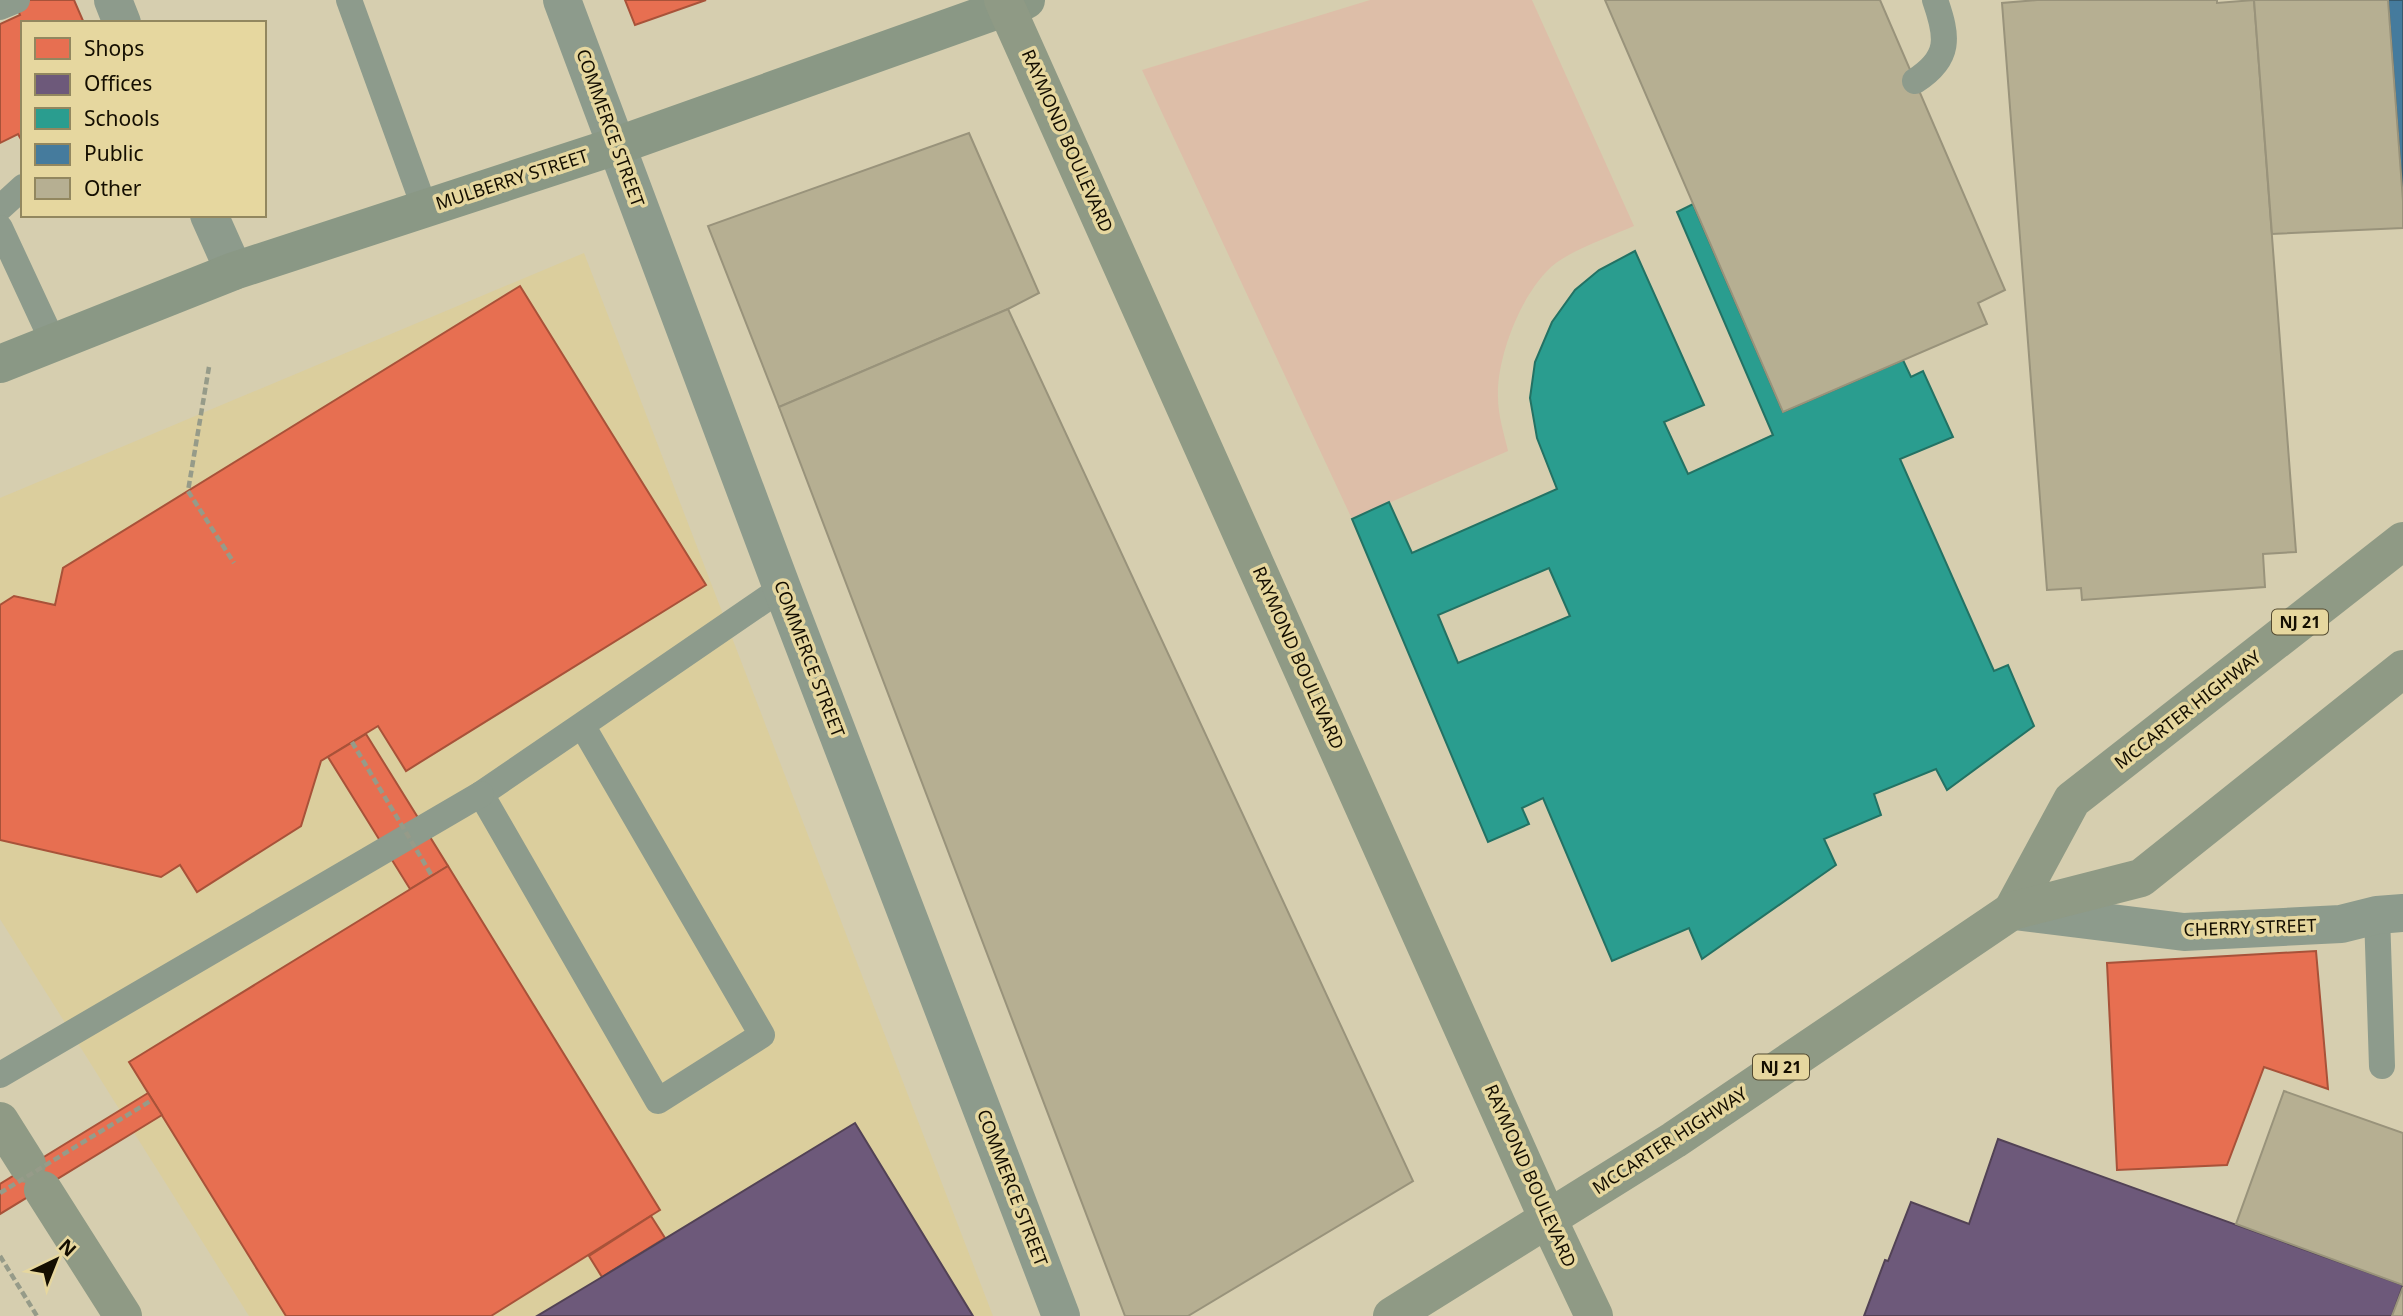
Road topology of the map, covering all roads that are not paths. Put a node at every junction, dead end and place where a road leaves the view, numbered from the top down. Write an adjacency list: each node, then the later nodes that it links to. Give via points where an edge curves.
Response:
1 (17, 0): 7 (lane)
2 (113, 0): 8 (street)
3 (349, 0): 13 (lane)
4 (562, 0): 10 (street, COMMERCE STREET)
5 (1935, 0): 9 (lane, via 1944,25 1944,52)
6 (1012, 2): 10 (street, MULBERRY STREET); 29 (main road, RAYMOND BOULEVARD)
7 (0, 7)
8 (121, 21)
9 (1914, 81)
10 (616, 146): 13 (street, MULBERRY STREET); 20 (street, COMMERCE STREET)
11 (21, 189): 12 (lane)
12 (0, 208)
13 (425, 209): 16 (street, MULBERRY STREET)
14 (210, 217): 16 (street)
15 (0, 228): 17 (lane)
16 (234, 271): 17 (street, MULBERRY STREET)
17 (53, 342): 18 (street, MULBERRY STREET)
18 (0, 364)
19 (2403, 541): 24 (main road, MCCARTER HIGHWAY / NJ 21, via 2072,800)
20 (782, 588): 22 (lane); 31 (street, COMMERCE STREET)
21 (2403, 669): 24 (main road, MCCARTER HIGHWAY / NJ 21, via 2141,878)
22 (582, 725): 23 (lane); 23 (lane, via 762,1035 658,1101)
23 (481, 794): 27 (lane)
24 (2012, 911): 25 (street, CHERRY STREET, via 2183,932); 29 (main road, MCCARTER HIGHWAY / NJ 21, via 1674,1140)
25 (2374, 917): 26 (lane)
26 (2382, 1066)
27 (0, 1075)
28 (0, 1122): 30 (main road)
29 (1548, 1219): 32 (main road, MCCARTER HIGHWAY / NJ 21); 33 (main road, RAYMOND BOULEVARD)
30 (123, 1316)
31 (1061, 1316)
32 (1392, 1316)
33 (1594, 1316)

